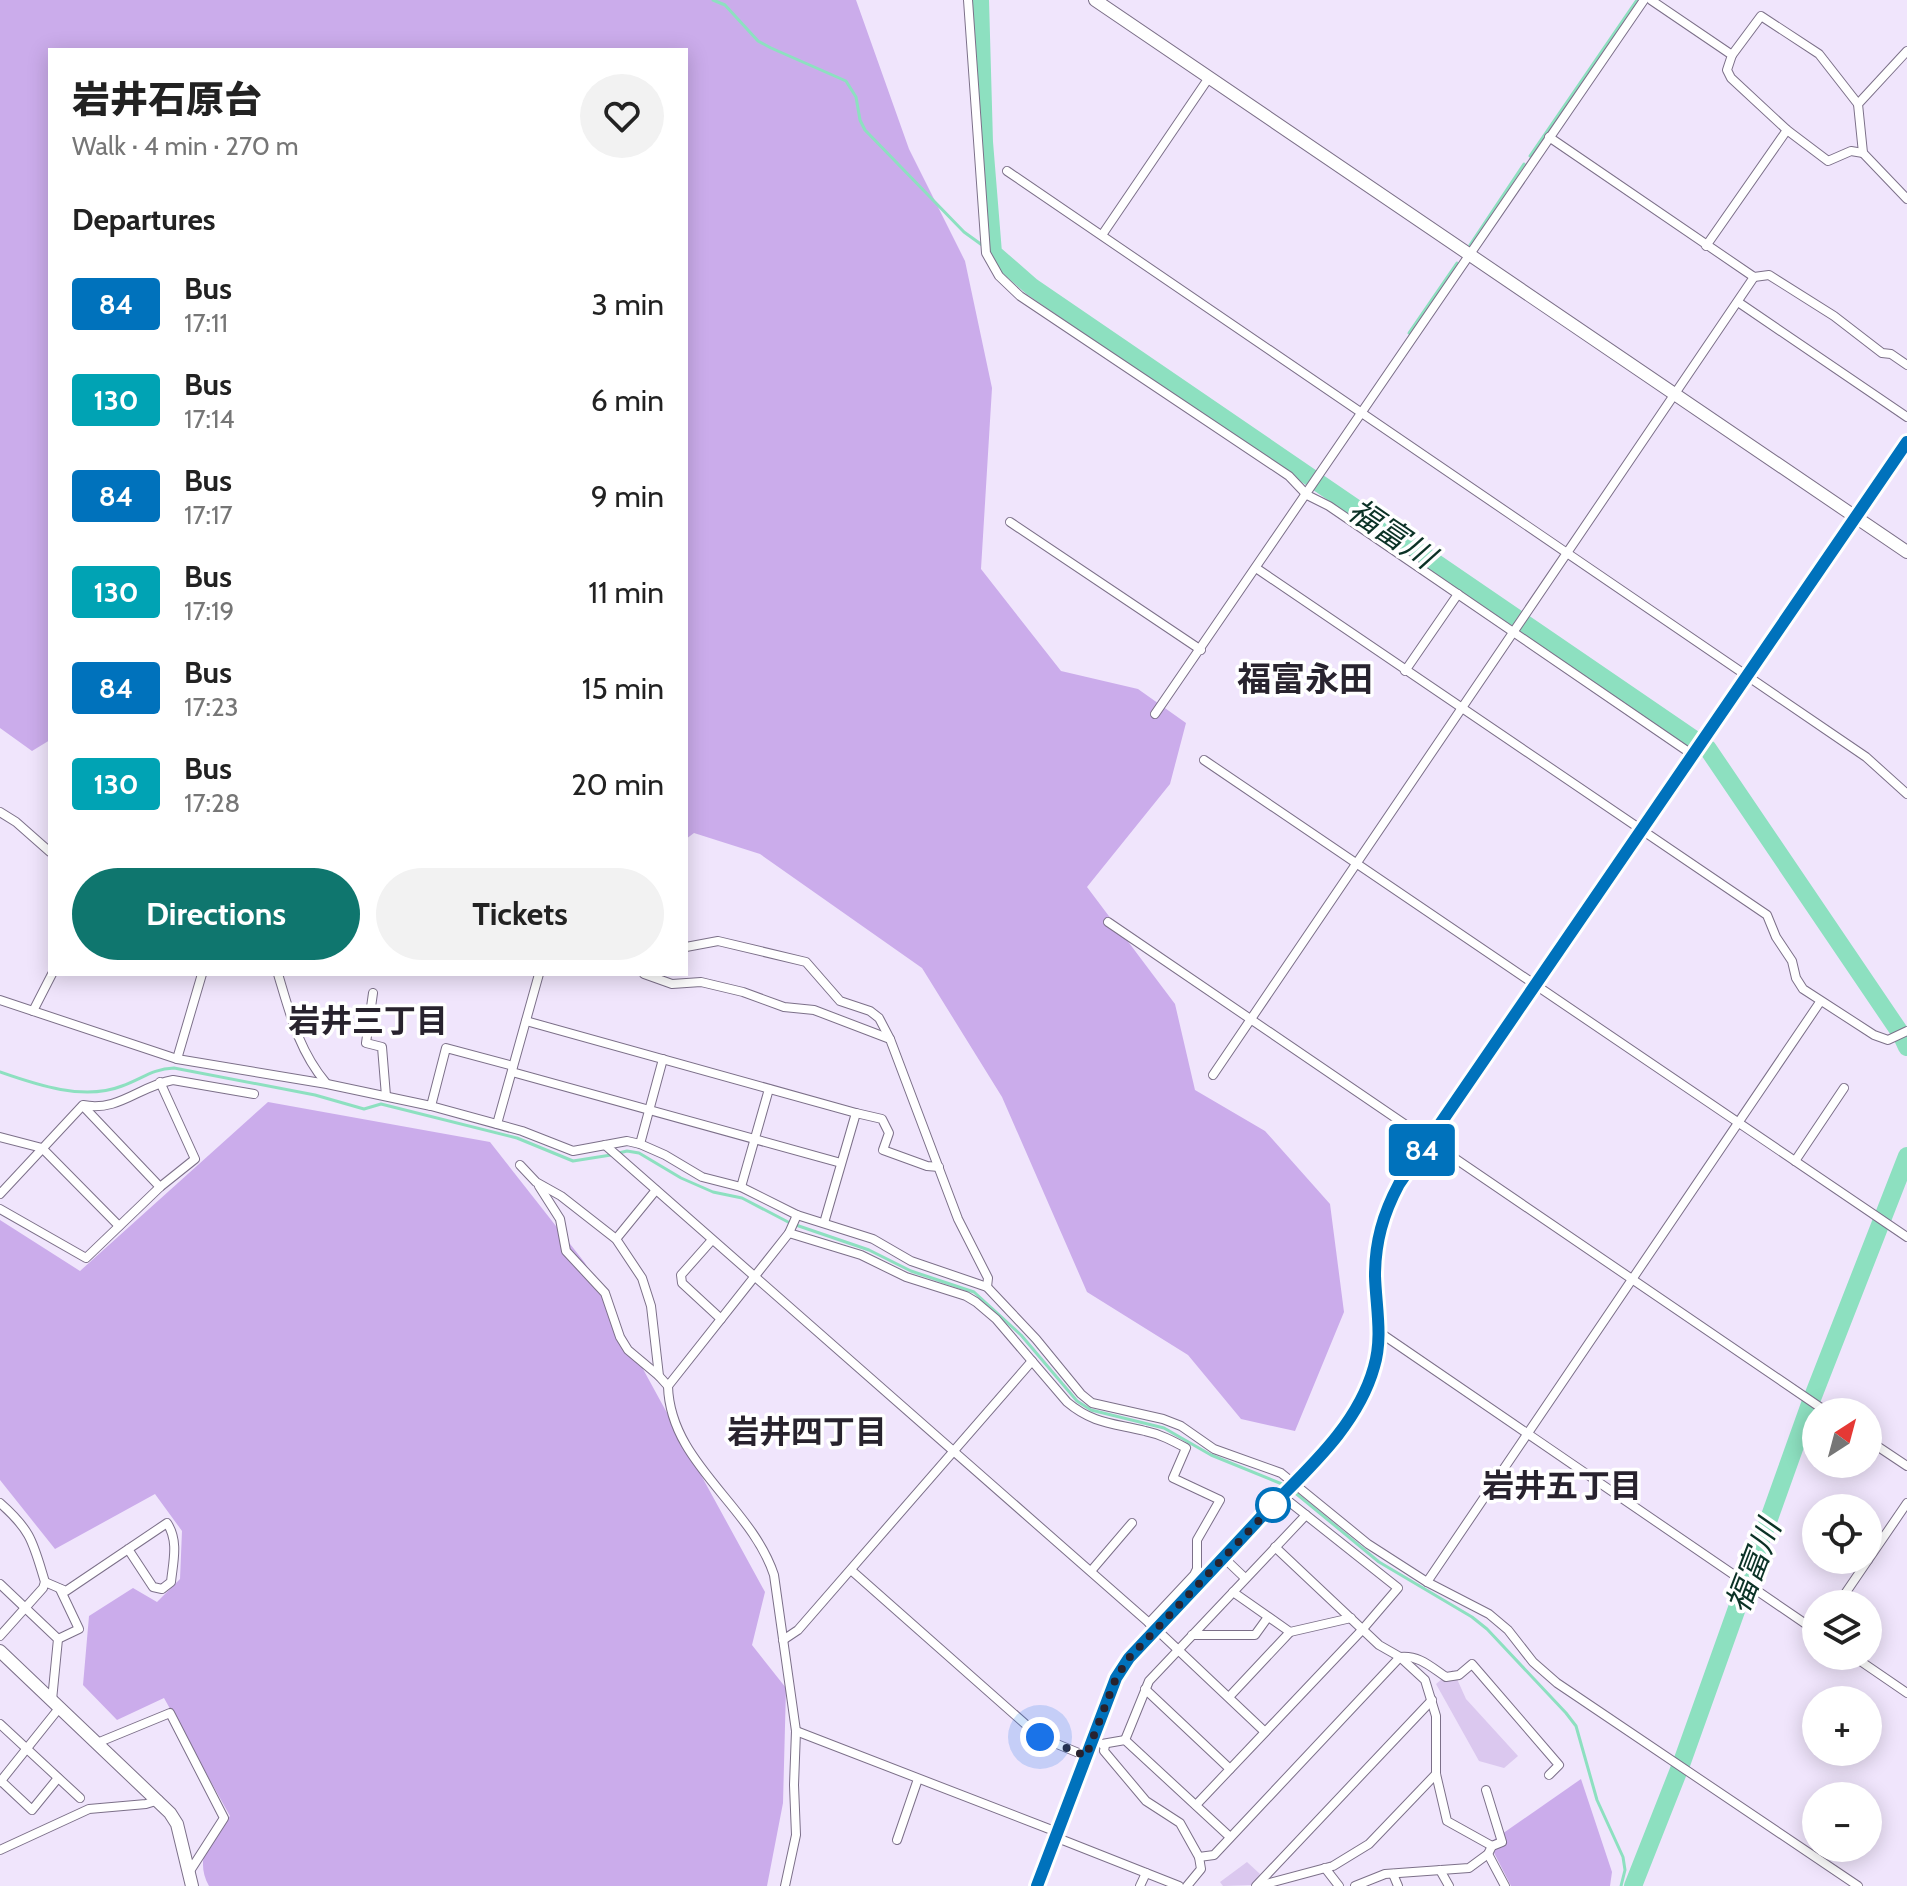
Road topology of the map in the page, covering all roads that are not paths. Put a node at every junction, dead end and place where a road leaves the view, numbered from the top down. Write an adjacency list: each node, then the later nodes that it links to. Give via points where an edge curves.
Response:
1 (968, 0): 24 (street, via 986,253 999,276 1020,296)
2 (1095, 0): 7 (street)
3 (1644, 0): 10 (street)
4 (1651, 0): 6 (street)
5 (1907, 51): 8 (street)
6 (1732, 55): 8 (street, via 1761,16 1819,54); 9 (street, via 1727,70 1731,78)
7 (1208, 79): 14 (street); 16 (street)
8 (1858, 104): 11 (street)
9 (1787, 130): 11 (street, via 1828,161 1851,151); 15 (street)
10 (1549, 137): 15 (street); 16 (street)
11 (1863, 153): 13 (street)
12 (1007, 171): 14 (street)
13 (1907, 199)
14 (1102, 235): 21 (street)
15 (1706, 246): 17 (street)
16 (1468, 255): 20 (street); 21 (street)
17 (1754, 277): 18 (street); 19 (street, via 1769,275)
18 (1738, 302): 20 (street); 22 (street)
19 (1907, 365)
20 (1675, 395): 25 (street); 28 (street)
21 (1362, 413): 24 (street); 28 (street)
22 (1907, 417)
23 (1907, 442): 25 (main road)
24 (1308, 492): 29 (street); 30 (street)
25 (1857, 518): 27 (street); 34 (main road)
26 (1010, 522): 32 (street)
27 (1907, 552)
28 (1568, 553): 31 (street); 34 (street)
29 (1256, 568): 32 (street); 33 (street)
30 (1458, 594): 31 (street); 33 (street)
31 (1515, 631): 35 (street); 37 (street)
32 (1201, 650): 36 (street)
33 (1405, 671): 35 (street)
34 (1749, 676): 37 (main road); 39 (street, via 1866,757)
35 (1461, 709): 41 (street); 43 (street)
36 (1155, 714)
37 (1694, 753): 41 (main road)
38 (1204, 760): 43 (street)
39 (1907, 794)
40 (0, 812): 42 (street)
41 (1641, 831): 51 (main road); 54 (street, via 1767,915 1796,978)
42 (48, 850)
43 (1357, 864): 51 (street); 57 (street)
44 (1108, 922): 57 (street)
45 (688, 947): 59 (street, via 718,941 806,962 840,1001 879,1018)
46 (51, 976): 55 (street)
47 (201, 976): 60 (street)
48 (279, 976): 65 (street, via 298,1040)
49 (538, 976): 56 (street)
50 (650, 976): 59 (street, via 672,984 701,982 784,1007 814,1010)
51 (1535, 986): 75 (street); 78 (main road)
52 (373, 993): 69 (street, via 366,1043 382,1047)
53 (0, 1000): 55 (street)
54 (1820, 1002): 58 (street, via 1888,1040); 75 (street)
55 (33, 1011): 60 (street)
56 (526, 1021): 61 (street); 62 (street)
57 (1251, 1021): 63 (street); 78 (street)
58 (1905, 1032)
59 (890, 1039): 85 (street)
60 (177, 1059): 65 (street)
61 (663, 1059): 67 (street); 72 (street)
62 (513, 1069): 71 (street, via 446,1048); 72 (street); 74 (street)
63 (1213, 1075)
64 (160, 1082): 68 (street); 70 (street, via 100,1109); 87 (street, via 195,1159)
65 (327, 1084): 69 (street)
66 (1844, 1088): 82 (street)
67 (769, 1089): 73 (street); 77 (street)
68 (254, 1094)
69 (386, 1096): 71 (street)
70 (83, 1105): 80 (street); 87 (street)
71 (431, 1106): 74 (street)
72 (650, 1110): 77 (street); 79 (street)
73 (856, 1113): 83 (street); 85 (street, via 882,1119 889,1133 883,1150)
74 (497, 1124): 81 (street, via 573,1151)
75 (1739, 1124): 82 (street); 100 (street)
76 (0, 1137): 80 (street)
77 (755, 1139): 83 (street); 88 (street)
78 (1428, 1140): 100 (street); 103 (main road, via 1386,1208 1378,1233)
79 (640, 1144): 81 (street, via 627,1141); 88 (street, via 702,1177)
80 (42, 1148): 90 (street); 94 (street)
81 (608, 1148): 89 (street)
82 (1795, 1161): 96 (street)
83 (841, 1163): 93 (street)
84 (520, 1165): 86 (street)
85 (939, 1167): 101 (street, via 988,1278)
86 (536, 1182): 97 (street); 105 (street, via 560,1219 566,1251 605,1293 628,1350)
87 (160, 1187): 94 (street)
88 (741, 1187): 92 (street)
89 (656, 1190): 97 (street); 98 (street)
90 (0, 1194)
91 (0, 1209): 94 (street, via 86,1258)
92 (796, 1217): 93 (street); 95 (street)
93 (824, 1223): 101 (street)
94 (119, 1226)
95 (790, 1231): 99 (street); 104 (street, via 966,1296 996,1319)
96 (1907, 1237)
97 (616, 1239): 105 (street, via 642,1278 651,1306)
98 (712, 1240): 99 (street); 102 (street, via 681,1275 682,1283)
99 (755, 1277): 102 (street); 110 (street)
100 (1633, 1280): 107 (street); 108 (street)
101 (987, 1287): 112 (street, via 1092,1403 1181,1426 1214,1449 1281,1473)
102 (721, 1319): 106 (street)
103 (1379, 1332): 108 (street); 112 (main road, via 1375,1365 1354,1412)
104 (1032, 1361): 110 (street); 133 (street, via 1067,1402 1091,1420 1146,1431 1186,1448 1173,1478 1220,1500 1197,1540 1194,1575)
105 (659, 1376): 106 (street)
106 (668, 1386): 139 (street, via 681,1439 768,1557)
107 (1807, 1398)
108 (1527, 1435): 125 (street); 132 (street)
109 (1882, 1449): 111 (street)
110 (954, 1451): 121 (street); 122 (street)
111 (1907, 1466)
112 (1288, 1489): 115 (street); 120 (main road); 125 (street)
113 (0, 1503): 124 (street, via 31,1537)
114 (1907, 1503): 117 (street)
115 (1306, 1515): 118 (street); 134 (street, via 1398,1588)
116 (1132, 1523): 122 (street)
117 (1882, 1540)
118 (1275, 1547): 123 (street); 131 (street)
119 (128, 1549): 119 (street, via 167,1523 175,1543 171,1582 162,1589 153,1587); 127 (street, via 66,1591)
120 (1224, 1558): 123 (street); 133 (main road)
121 (851, 1570): 139 (street); 156 (street, via 1040,1737)
122 (1091, 1571): 133 (street)
123 (1245, 1578): 128 (street)
124 (45, 1582): 127 (street); 129 (street)
125 (1427, 1582): 189 (street, via 1489,1614 1557,1683)
126 (0, 1584): 129 (street)
127 (60, 1588): 138 (street, via 79,1629)
128 (1233, 1592): 130 (street); 136 (street)
129 (26, 1608): 137 (street); 138 (street)
130 (1268, 1617): 135 (street); 136 (street, via 1255,1635)
131 (1351, 1618): 134 (street); 135 (street)
132 (1802, 1622)
133 (1153, 1626): 140 (street); 154 (main road, via 1116,1678)
134 (1362, 1630): 142 (street); 151 (street)
135 (1290, 1632): 146 (street)
136 (1192, 1635): 140 (street)
137 (0, 1636)
138 (58, 1639): 148 (street)
139 (783, 1640): 150 (street)
140 (1178, 1650): 144 (street); 146 (street)
141 (0, 1651): 148 (street)
142 (1400, 1657): 147 (street, via 1425,1680); 159 (street, via 1421,1660 1446,1677 1457,1676 1472,1664 1559,1765); 168 (street)
143 (1873, 1670): 145 (street)
144 (1145, 1689): 152 (street); 157 (street)
145 (1907, 1693)
146 (1229, 1697): 151 (street)
147 (1432, 1700): 158 (street); 183 (street)
148 (56, 1704): 153 (street); 155 (street)
149 (0, 1724): 155 (street)
150 (796, 1731): 161 (street); 178 (street, via 796,1835)
151 (1265, 1732): 157 (street)
152 (1125, 1740): 154 (street); 166 (street)
153 (97, 1743): 165 (street); 177 (street, via 170,1713 224,1818)
154 (1099, 1743): 156 (main road); 172 (street, via 1146,1801 1180,1823)
155 (26, 1749): 160 (street); 162 (street)
156 (1086, 1756): 167 (main road)
157 (1230, 1769): 166 (street)
158 (1436, 1774): 171 (street, via 1447,1821); 173 (street, via 1369,1844)
159 (1549, 1775)
160 (58, 1778): 162 (street, via 32,1810); 164 (street)
161 (918, 1779): 167 (street); 169 (street)
162 (0, 1782)
163 (1486, 1790): 171 (street, via 1502,1842)
164 (80, 1798)
165 (159, 1800): 170 (street, via 89,1809); 177 (street, via 177,1824)
166 (1196, 1805): 168 (street)
167 (1056, 1835): 175 (street); 179 (main road)
168 (1230, 1837): 172 (street, via 1214,1855)
169 (897, 1840)
170 (0, 1850)
171 (1490, 1850): 174 (street, via 1469,1868); 188 (street)
172 (1199, 1857): 182 (street, via 1201,1869)
173 (1325, 1868): 183 (street); 184 (street)
174 (1440, 1870): 176 (street); 187 (street)
175 (1146, 1873): 180 (street); 181 (street)
176 (1393, 1874): 185 (street); 186 (street)
177 (190, 1880)
178 (785, 1886)
179 (1037, 1886)
180 (1140, 1886)
181 (1179, 1886)
182 (1187, 1886)
183 (1257, 1886)
184 (1339, 1886)
185 (1355, 1886)
186 (1398, 1886)
187 (1449, 1886)
188 (1505, 1886)
189 (1858, 1886)

